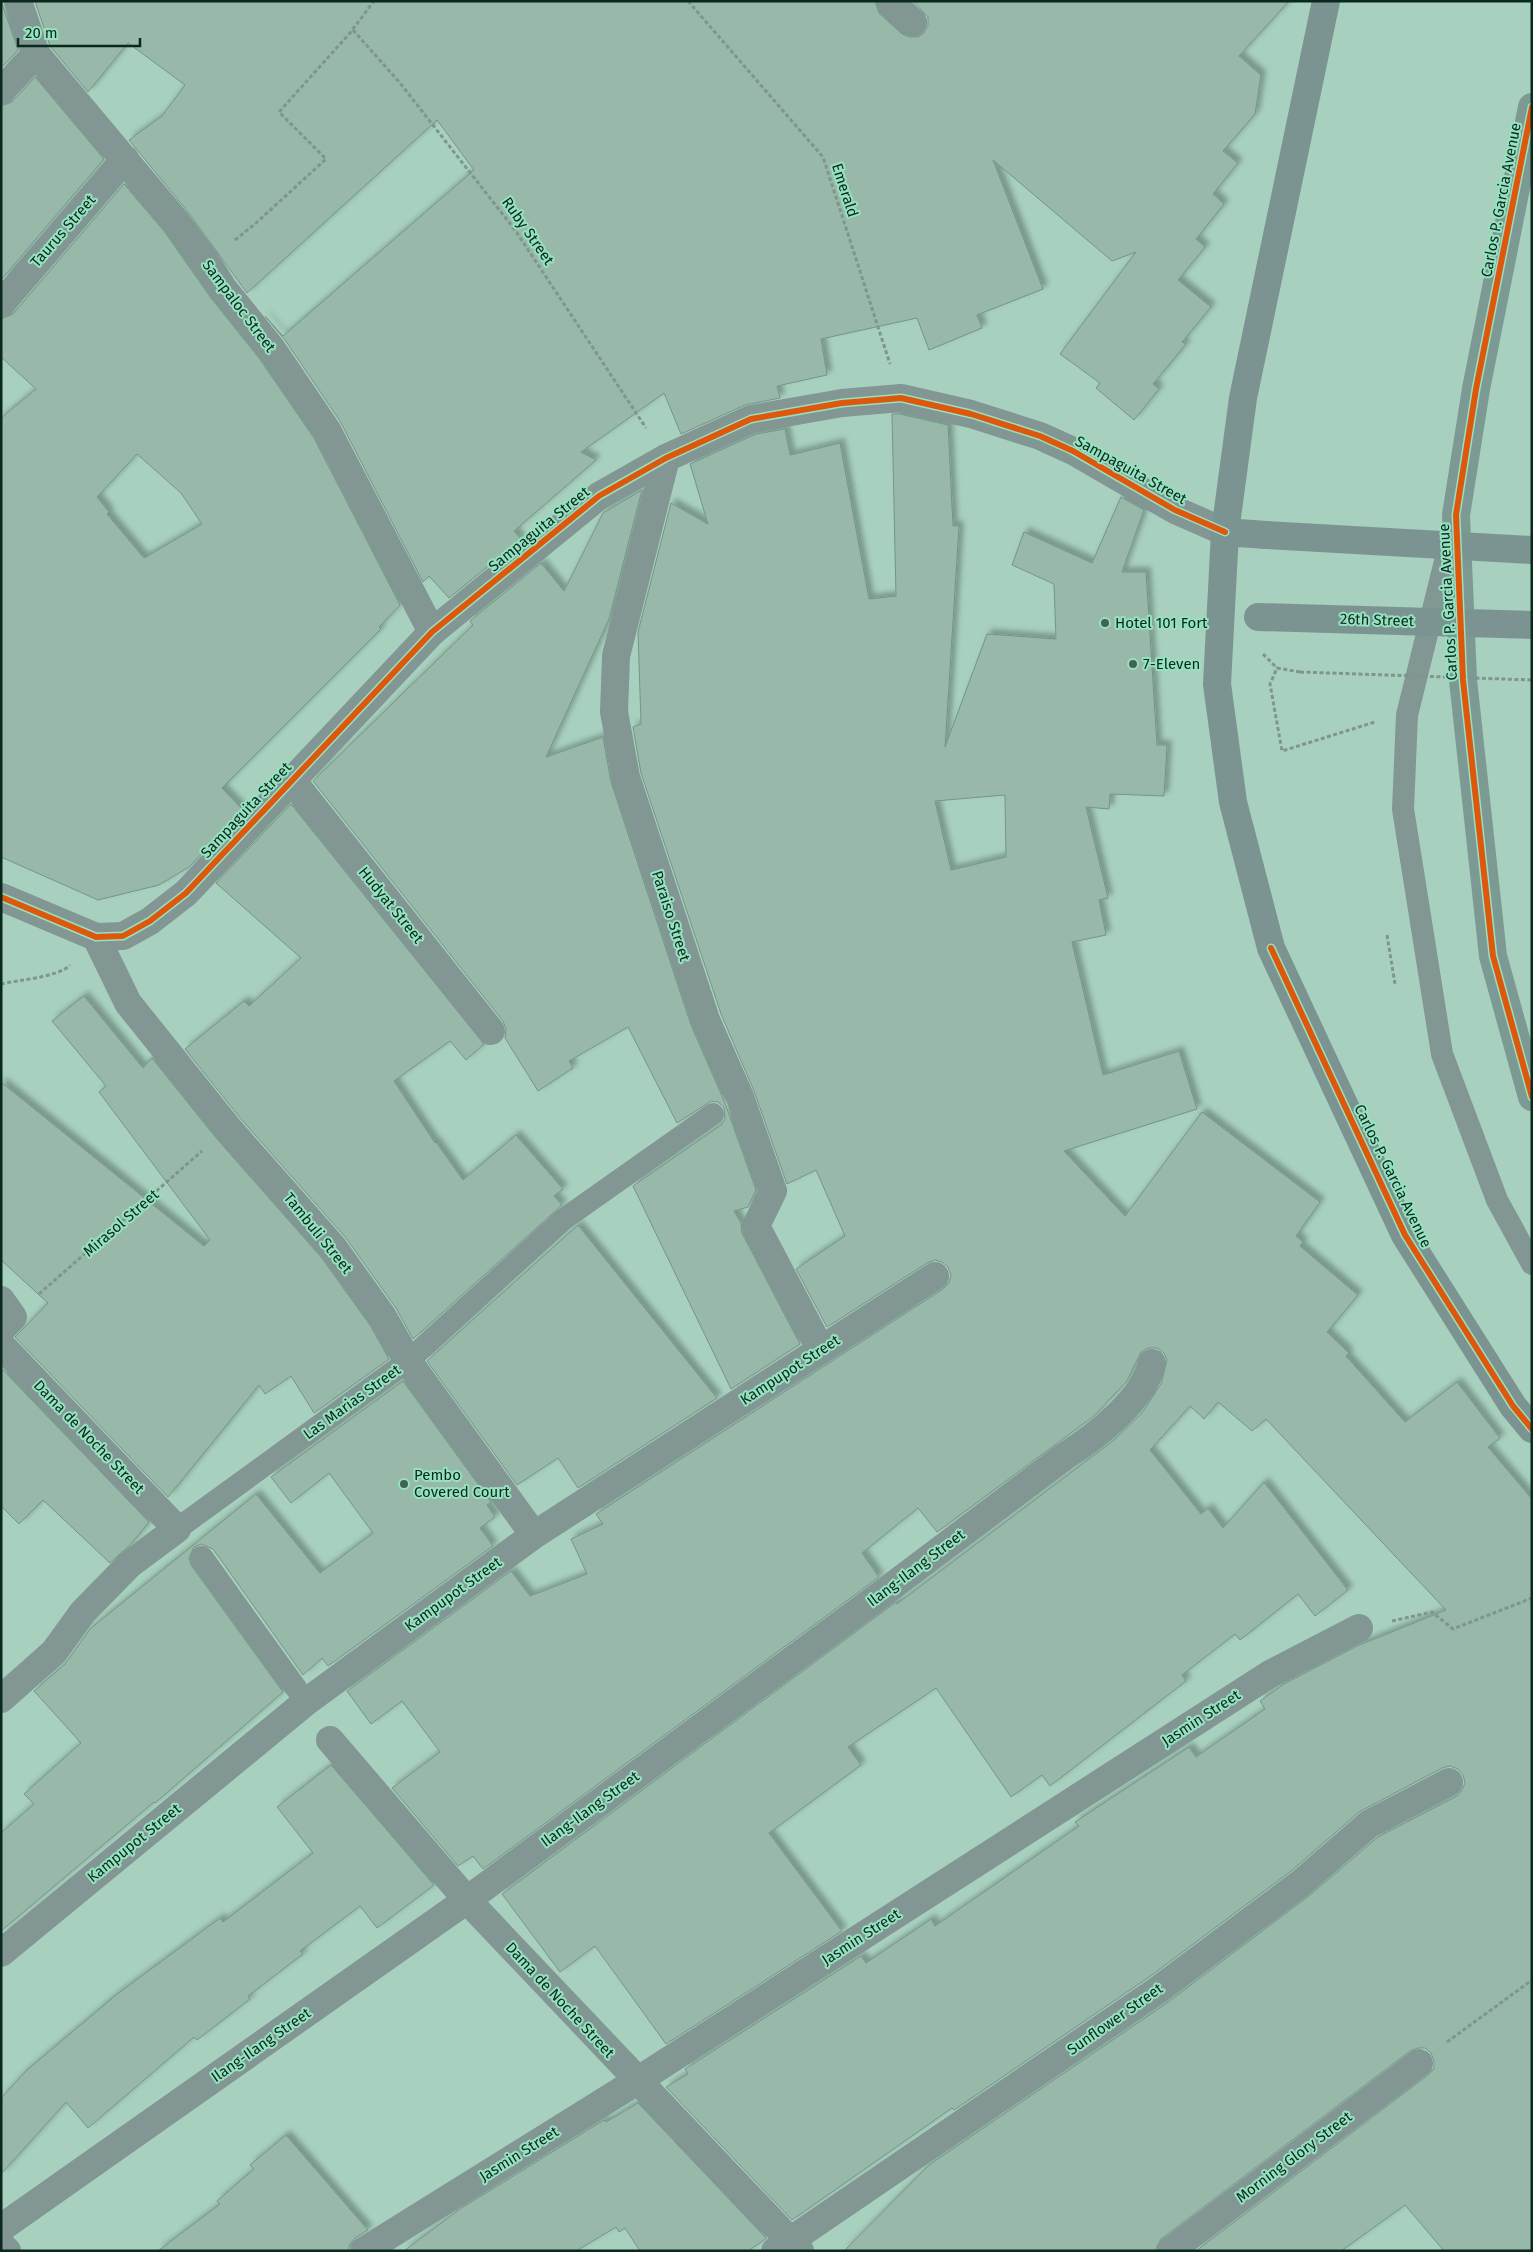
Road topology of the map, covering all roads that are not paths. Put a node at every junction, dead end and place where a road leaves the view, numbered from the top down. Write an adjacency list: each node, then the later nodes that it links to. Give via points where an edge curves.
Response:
1 (18, 1): 5 (street, Sampaloc Street)
2 (890, 1): 4 (street)
3 (1326, 1): 12 (main road, Carlos P. Garcia Avenue, via 1243,398)
4 (914, 22)
5 (36, 54): 6 (street); 8 (street, Sampaloc Street)
6 (1, 91)
7 (1532, 107): 11 (main road, Carlos P. Garcia Avenue, via 1476,389)
8 (125, 159): 9 (street, Taurus Street); 16 (street, Sampaloc Street, via 272,349 327,430)
9 (1, 304)
10 (666, 458): 12 (street, Sampaguita Street, via 750,419 842,403 901,398 1006,424 1040,436 1175,510); 16 (street, Sampaguita Street, via 599,496); 26 (street, Paraiso Street, via 616,656 615,721 626,777 706,1020 740,1097 773,1191 756,1226)
11 (1456, 515): 21 (main road, Carlos P. Garcia Avenue, via 1463,680 1493,956); 23 (lane, via 1407,715 1403,809 1442,1054 1497,1200)
12 (1225, 532): 13 (main road, bridge); 14 (main road, Carlos P. Garcia Avenue)
13 (1532, 550)
14 (1222, 614): 15 (main road, 26th Street, bridge); 29 (main road, Carlos P. Garcia Avenue, via 1217,684 1233,802 1271,948 1405,1236 1513,1406)
15 (1532, 624)
16 (432, 632): 17 (street, Sampaguita Street)
17 (291, 779): 19 (street, Sampaguita Street, via 186,893 150,921 123,936); 20 (street, Hudyat Street)
18 (1, 897): 19 (street, Sampaguita Street)
19 (96, 937): 27 (street, Tambuli Street, via 128,1003 229,1128 333,1247 383,1317)
20 (491, 1031)
21 (1532, 1097)
22 (713, 1114): 27 (lane, Las Marias Street, via 564,1219)
23 (1532, 1264)
24 (935, 1276): 26 (street, Kampupot Street)
25 (1, 1345): 30 (street, Dama de Noche Street)
26 (820, 1350): 31 (street, Kampupot Street)
27 (408, 1361): 30 (lane, Las Marias Street); 31 (street, Tambuli Street)
28 (1152, 1363): 38 (street, Ilang-Ilang Street, via 1141,1387 1089,1440)
29 (1532, 1429)
30 (177, 1529): 34 (street, Las Marias Street, via 130,1564 83,1612 54,1652)
31 (534, 1535): 35 (street, Kampupot Street)
32 (202, 1557): 35 (lane)
33 (1359, 1628): 41 (street, Jasmin Street, via 1270,1674)
34 (1, 1699)
35 (306, 1702): 39 (street, Kampupot Street)
36 (330, 1740): 38 (street, Dama de Noche Street)
37 (1449, 1782): 44 (street, Sunflower Street, via 1369,1824 1301,1883 1158,1990)
38 (467, 1900): 41 (street, Dama de Noche Street); 42 (street, Ilang-Ilang Street)
39 (1, 1953)
40 (1418, 2063): 47 (street, Morning Glory Street)
41 (636, 2081): 44 (street, Dama de Noche Street); 46 (street, Jasmin Street)
42 (1, 2228)
43 (1, 2245): 45 (street)
44 (788, 2247)
45 (7, 2251)
46 (364, 2251)
47 (1170, 2251)

